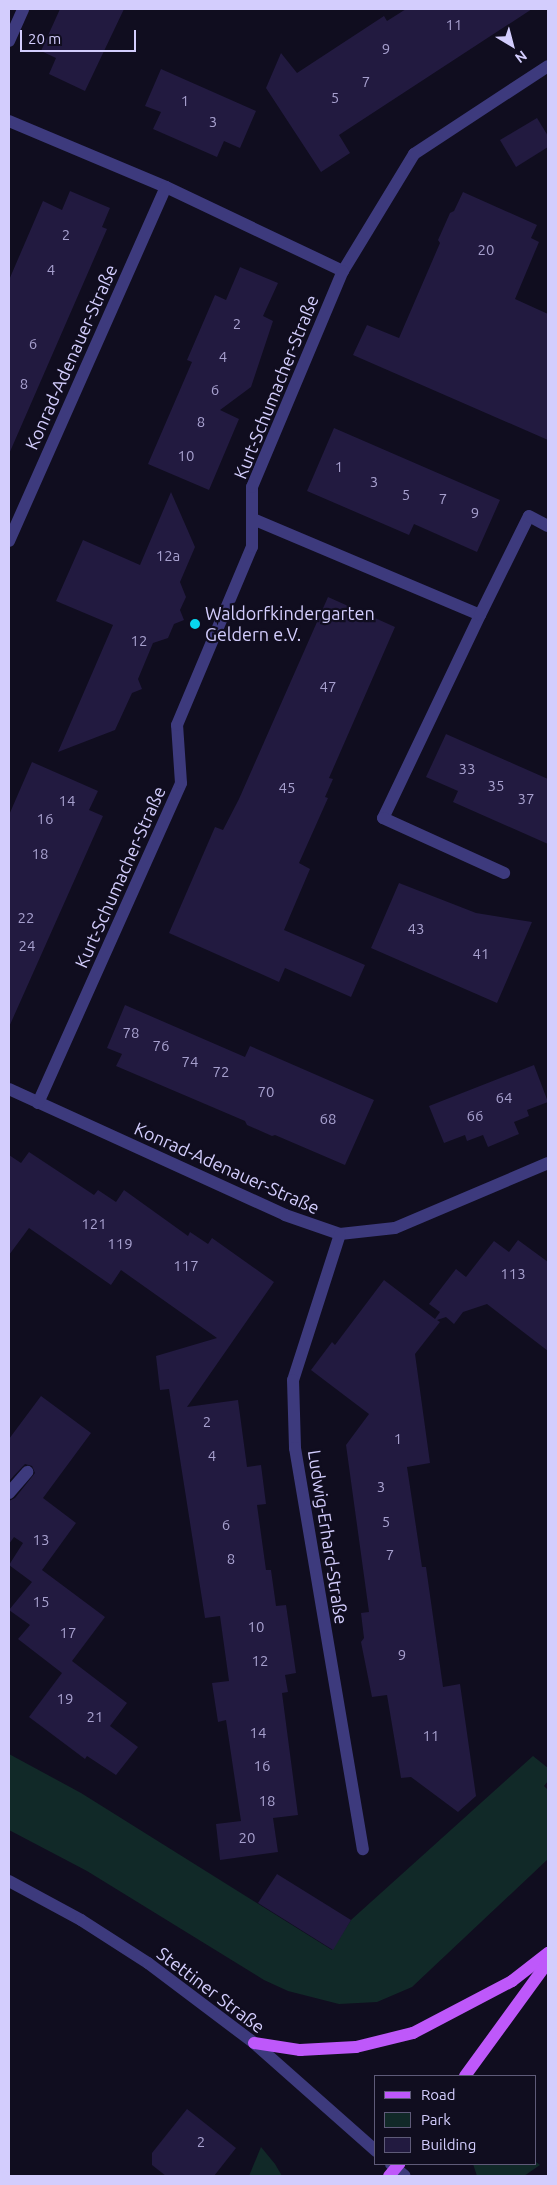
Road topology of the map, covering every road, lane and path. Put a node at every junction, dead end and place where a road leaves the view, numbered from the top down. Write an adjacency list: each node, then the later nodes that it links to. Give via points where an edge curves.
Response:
1 (23, 9): 2 (street)
2 (9, 41)
3 (548, 66): 6 (street, via 414,154)
4 (9, 121): 5 (street)
5 (166, 187): 6 (street); 9 (street, Konrad-Adenauer-Straße)
6 (343, 271): 7 (street, Kurt-Schumacher-Straße, via 252,487)
7 (254, 519): 10 (street); 13 (street, Kurt-Schumacher-Straße, via 252,547 177,725 181,783)
8 (548, 526): 10 (street, via 529,516)
9 (9, 541)
10 (480, 614): 11 (street, via 383,818)
11 (504, 872)
12 (9, 1090): 13 (street, Konrad-Adenauer-Straße)
13 (38, 1103): 15 (street, Konrad-Adenauer-Straße, via 285,1215)
14 (548, 1163): 15 (street, Konrad-Adenauer-Straße, via 395,1228)
15 (340, 1234): 18 (street, Ludwig-Erhard-Straße, via 293,1380 295,1448)
16 (27, 1472): 17 (street)
17 (9, 1493)
18 (363, 1849)
19 (9, 1881): 22 (street, Stettiner Straße, via 81,1920 148,1963)
20 (548, 1953): 22 (main road, via 512,1981 413,2032 356,2047 300,2050)
21 (548, 1962): 23 (main road)
22 (254, 2043): 24 (street, Stettiner Straße)
23 (466, 2075)
24 (374, 2149)

